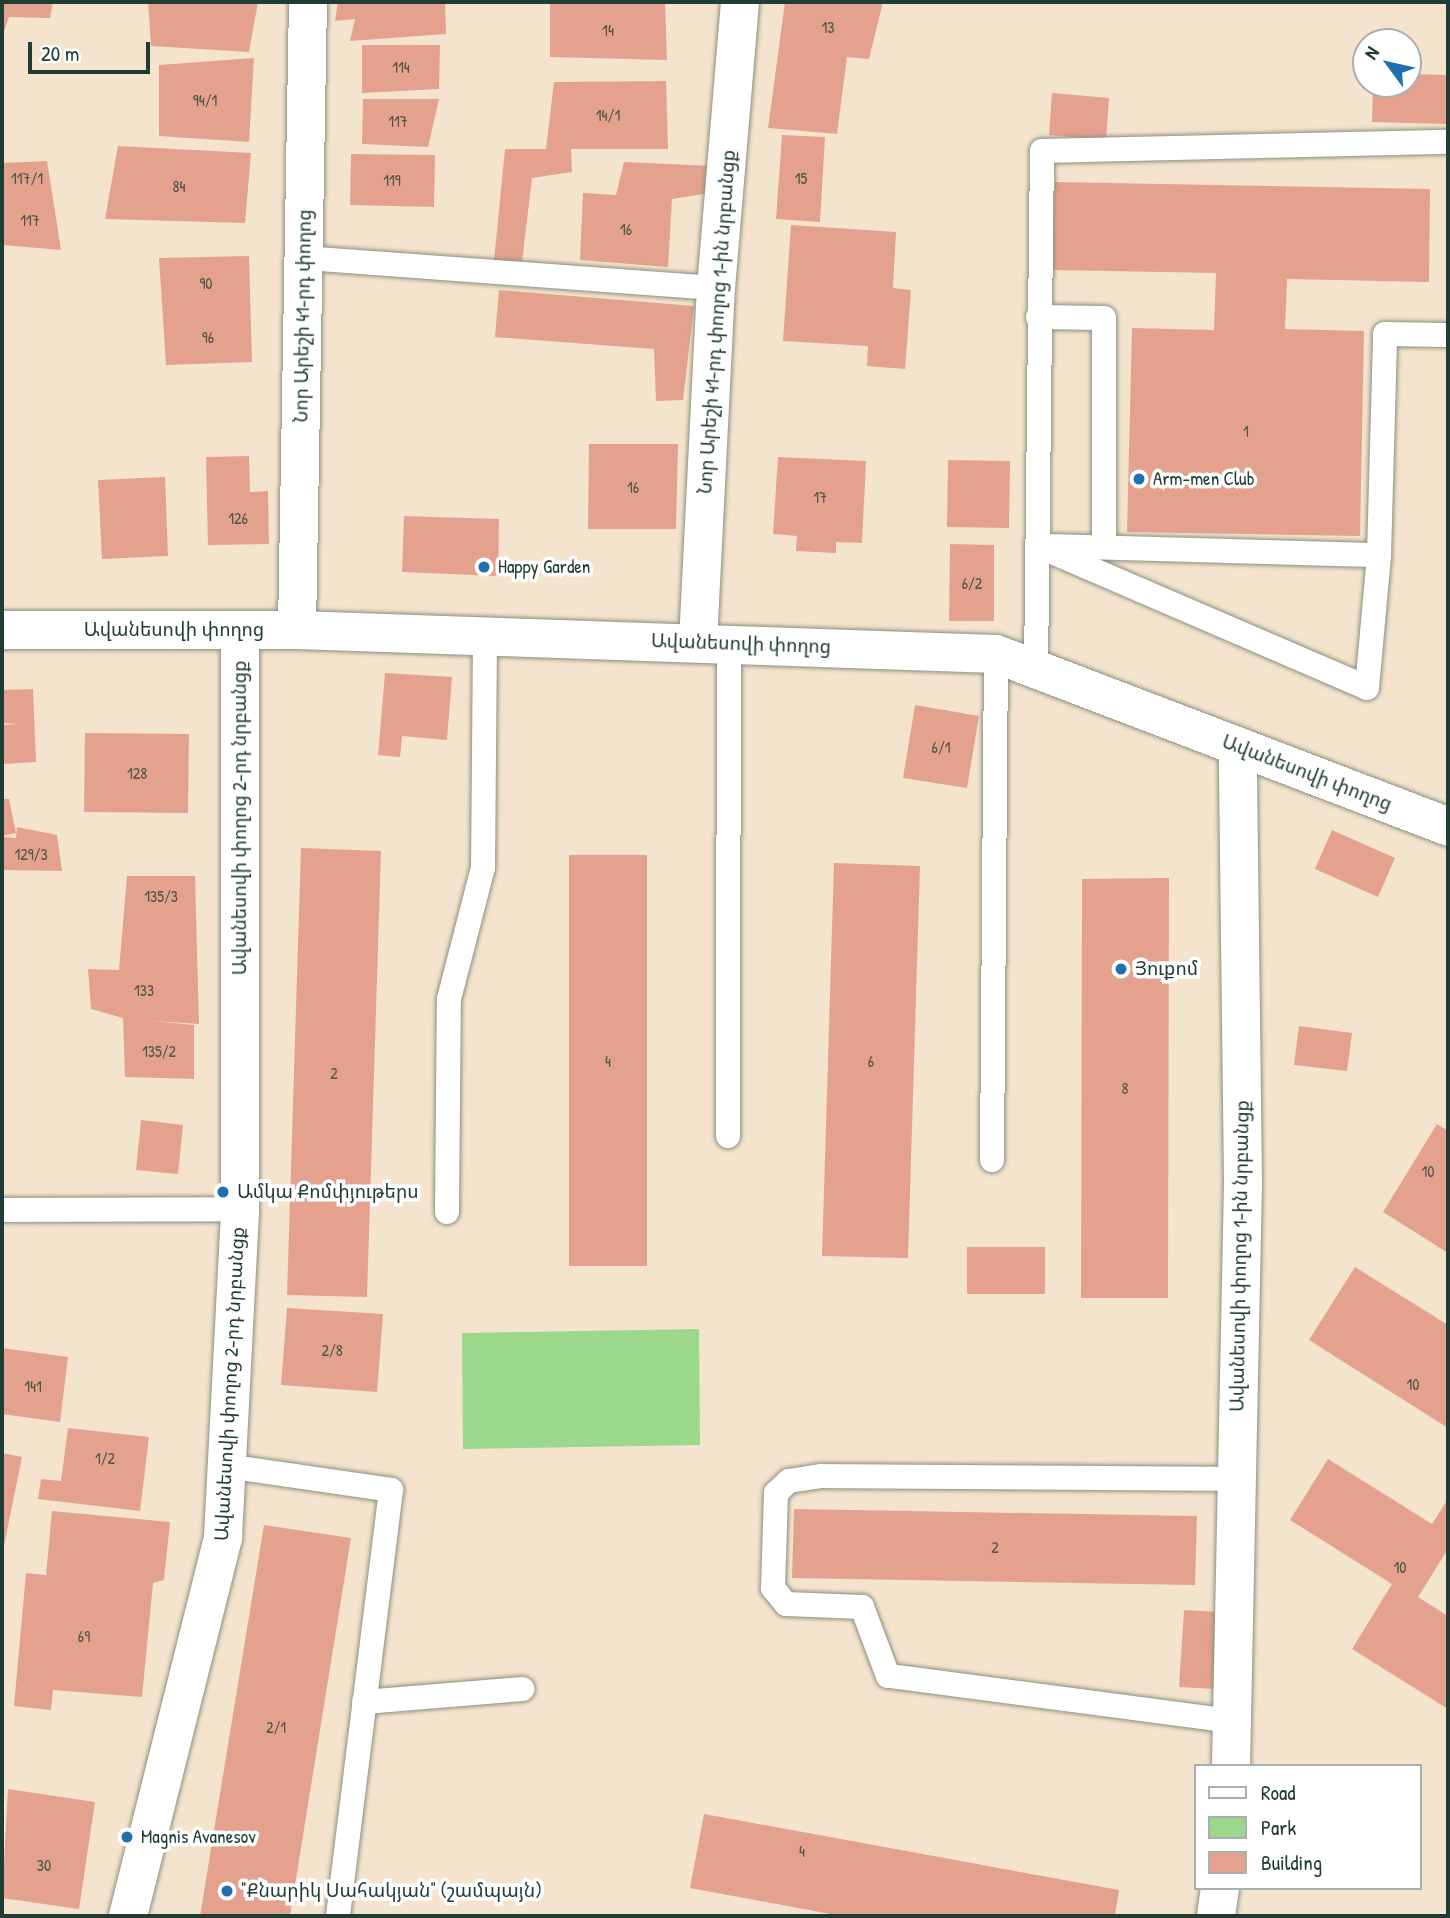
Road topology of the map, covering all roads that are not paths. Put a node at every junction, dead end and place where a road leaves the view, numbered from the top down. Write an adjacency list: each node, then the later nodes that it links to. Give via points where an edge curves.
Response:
1 (308, 2): 4 (street, Նոր Արեշի 41-րդ փողոց)
2 (740, 2): 5 (street, Նոր Արեշի 41-րդ փողոց 1-ին նրբանցք)
3 (1448, 142): 6 (lane, via 1042,151)
4 (305, 258): 5 (lane); 12 (street, Նոր Արեշի 41-րդ փողոց)
5 (716, 288): 15 (street, Նոր Արեշի 41-րդ փողոց 1-ին նրբանցք)
6 (1038, 317): 8 (lane); 9 (lane, via 1104,318)
7 (1448, 335): 10 (lane, via 1385,334)
8 (1038, 546): 9 (lane); 10 (lane, via 1367,688); 17 (lane)
9 (1104, 547): 10 (lane)
10 (1379, 555)
11 (2, 630): 13 (street, Ավանեսովի փողոց)
12 (297, 630): 13 (street, Ավանեսովի փողոց); 14 (street, Ավանեսովի փողոց)
13 (240, 631): 22 (street, Ավանեսովի փողոց 2-րդ նրբանցք)
14 (485, 636): 15 (street, Ավանեսովի փողոց); 24 (lane, via 484,868 449,999)
15 (713, 643): 16 (street, Ավանեսովի փողոց); 20 (lane)
16 (996, 654): 17 (street, Ավանեսովի փողոց); 21 (lane)
17 (1036, 670): 18 (street, Ավանեսովի փողոց)
18 (1238, 746): 19 (street, Ավանեսովի փողոց); 26 (street, Ավանեսովի փողոց 1-ին նրբանցք, via 1243,1182)
19 (1448, 827)
20 (729, 1136)
21 (992, 1160)
22 (240, 1209): 23 (lane); 25 (street, Ավանեսովի փողոց 2-րդ նրբանցք)
23 (2, 1210)
24 (447, 1212)
25 (227, 1466): 28 (lane, via 391,1490); 32 (street, Ավանեսովի փողոց 2-րդ նրբանցք, via 223,1537)
26 (1237, 1479): 29 (street, Ավանեսովի փողոց 1-ին նրբանցք); 29 (lane, via 822,1476 789,1481 776,1493 773,1588 786,1604 862,1607 888,1676)
27 (522, 1689): 28 (lane)
28 (365, 1702): 33 (lane)
29 (1232, 1721): 30 (street, Ավանեսովի փողոց 1-ին նրբանցք)
30 (1231, 1764)
31 (1220, 1890): 34 (street)
32 (128, 1916)
33 (338, 1916)
34 (1216, 1916)

